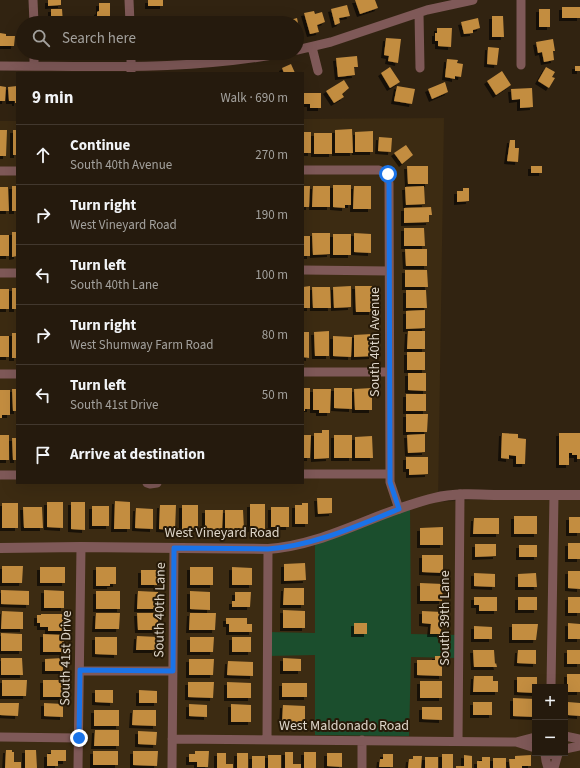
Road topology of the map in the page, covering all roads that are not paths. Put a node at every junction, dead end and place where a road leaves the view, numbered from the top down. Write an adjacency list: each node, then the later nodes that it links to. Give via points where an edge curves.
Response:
1 (33, 0): 6 (street)
2 (129, 0): 7 (street)
3 (473, 0): 5 (street)
4 (521, 0): 12 (street)
5 (419, 13): 8 (street); 15 (street)
6 (34, 16)
7 (130, 16)
8 (312, 47): 9 (street); 17 (street)
9 (304, 49)
10 (34, 60): 14 (street)
11 (234, 60): 16 (street)
12 (520, 65)
13 (0, 66): 14 (street)
14 (34, 66): 16 (street)
15 (420, 68)
16 (131, 70)
17 (318, 71)
18 (304, 170): 22 (street, South 40th Avenue, via 379,170 388,174)
19 (0, 171): 20 (street)
20 (16, 171)
21 (304, 270): 22 (street)
22 (388, 271): 26 (street, South 40th Avenue)
23 (0, 273): 24 (street)
24 (16, 273)
25 (304, 372): 26 (street)
26 (389, 372): 30 (street, South 40th Avenue)
27 (0, 374): 28 (street)
28 (16, 374)
29 (304, 474): 30 (street)
30 (390, 474): 36 (street, South 40th Avenue)
31 (0, 475): 32 (street)
32 (16, 475)
33 (460, 494): 34 (street, West Vineyard Road); 36 (street, West Vineyard Road, via 435,497); 52 (street, South 39th Lane)
34 (554, 495): 35 (street, West Vineyard Road); 43 (street)
35 (580, 495)
36 (399, 509): 40 (street, West Vineyard Road, via 315,541)
37 (81, 547): 38 (street, West Vineyard Road); 39 (street, West Vineyard Road); 41 (street, South 41st Drive)
38 (0, 548)
39 (174, 548): 40 (street, West Vineyard Road); 42 (street, South 40th Lane)
40 (268, 549): 50 (street)
41 (80, 670): 42 (street); 46 (street, South 41st Drive)
42 (173, 671): 48 (street, South 40th Lane)
43 (551, 684)
44 (0, 737): 46 (street)
45 (568, 737): 49 (street)
46 (79, 738): 59 (street, South 41st Drive)
47 (532, 738): 53 (street, West Maldonado Road)
48 (172, 739): 50 (street, West Maldonado Road); 60 (street, South 40th Lane)
49 (580, 739)
50 (267, 740): 51 (street, West Maldonado Road)
51 (362, 740): 52 (street, West Maldonado Road); 61 (street)
52 (458, 741): 53 (street, West Maldonado Road)
53 (516, 742): 55 (street, West Maldonado Road)
54 (580, 746): 56 (street)
55 (532, 747)
56 (568, 750)
57 (546, 756): 62 (street)
58 (559, 756): 63 (street)
59 (78, 768)
60 (172, 768)
61 (362, 768)
62 (548, 768)
63 (554, 768)

